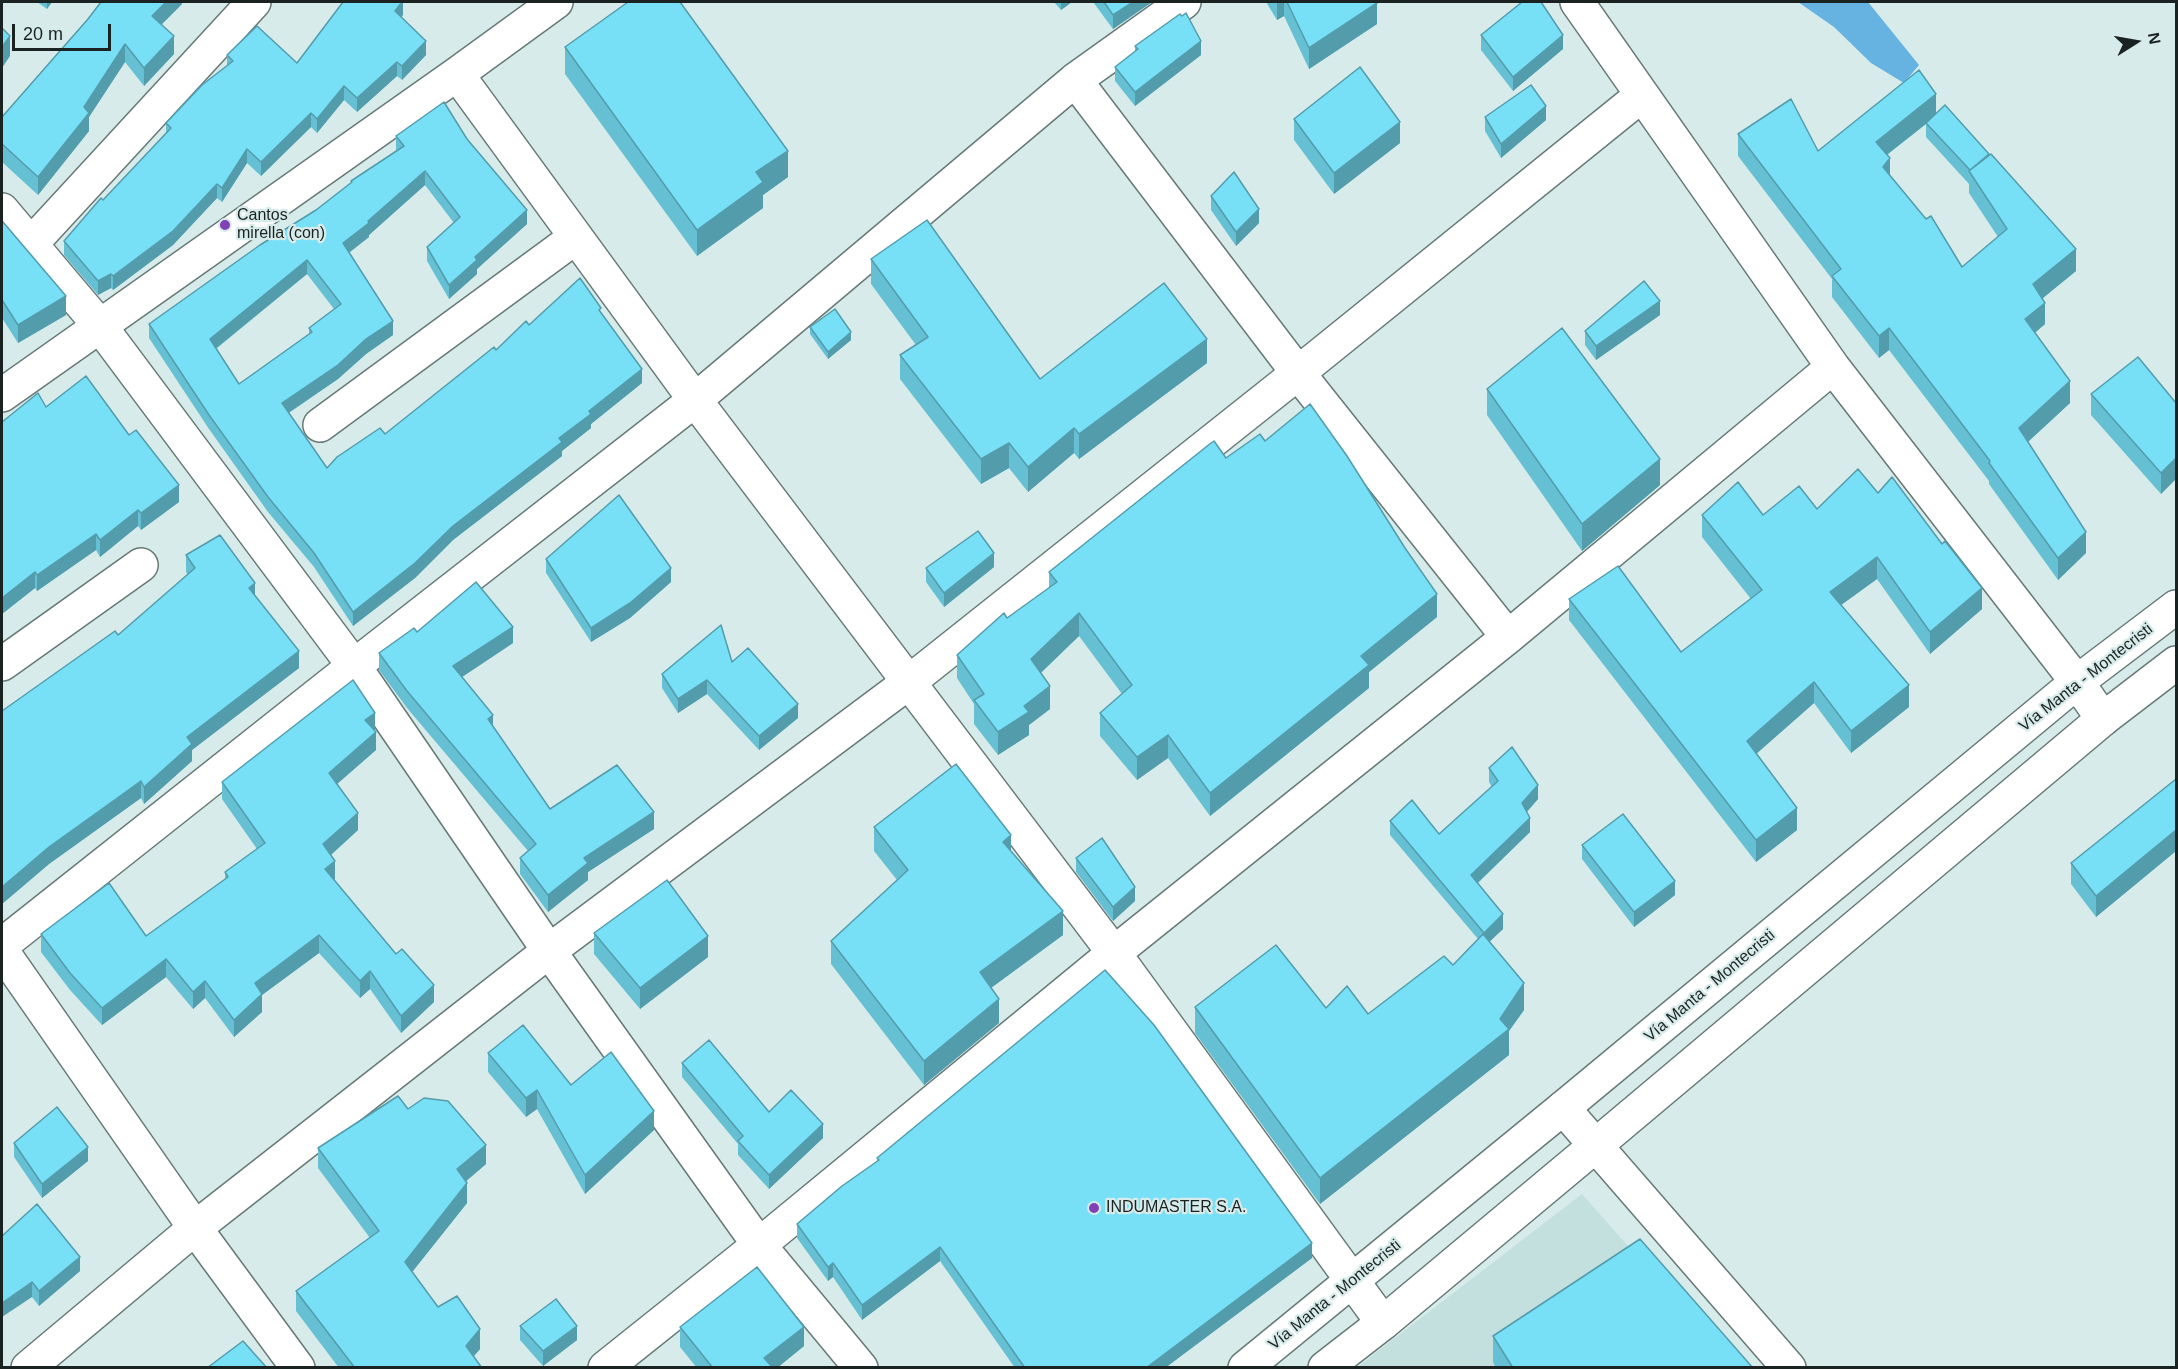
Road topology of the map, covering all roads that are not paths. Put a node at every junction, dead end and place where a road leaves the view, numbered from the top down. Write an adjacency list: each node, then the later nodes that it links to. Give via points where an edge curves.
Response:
1 (254, 2): 10 (street)
2 (556, 2): 5 (street)
3 (1184, 2): 6 (street)
4 (1577, 2): 7 (street)
5 (457, 74): 9 (street); 11 (street)
6 (1075, 80): 13 (street); 15 (street)
7 (1642, 95): 12 (street); 13 (street)
8 (2, 210): 10 (street)
9 (576, 237): 15 (street); 16 (street)
10 (31, 244): 11 (street)
11 (100, 326): 14 (street); 22 (street)
12 (1833, 367): 19 (street); 24 (street)
13 (1298, 373): 19 (street); 23 (street)
14 (2, 394)
15 (695, 400): 22 (street); 23 (street)
16 (320, 426)
17 (141, 564): 21 (street)
18 (2176, 607): 24 (street, Vía Manta - Montecristi)
19 (1508, 637): 29 (street)
20 (2176, 663): 25 (street)
21 (2, 664)
22 (354, 666): 26 (street); 28 (street)
23 (909, 682): 28 (street); 29 (street)
24 (2076, 682): 25 (street); 30 (street, Vía Manta - Montecristi)
25 (2103, 719): 31 (street)
26 (2, 945)
27 (2, 951): 32 (street)
28 (549, 951): 32 (street); 33 (street)
29 (1114, 953): 33 (street); 34 (street)
30 (1563, 1108): 31 (street); 34 (street, Vía Manta - Montecristi)
31 (1595, 1146): 35 (street); 42 (street)
32 (195, 1228): 36 (street); 37 (street)
33 (759, 1245): 38 (street); 39 (street)
34 (1351, 1281): 35 (street); 40 (street, Vía Manta - Montecristi)
35 (1383, 1323): 41 (street)
36 (28, 1368)
37 (298, 1368)
38 (605, 1368)
39 (861, 1368)
40 (1245, 1368)
41 (1325, 1368)
42 (1789, 1368)

